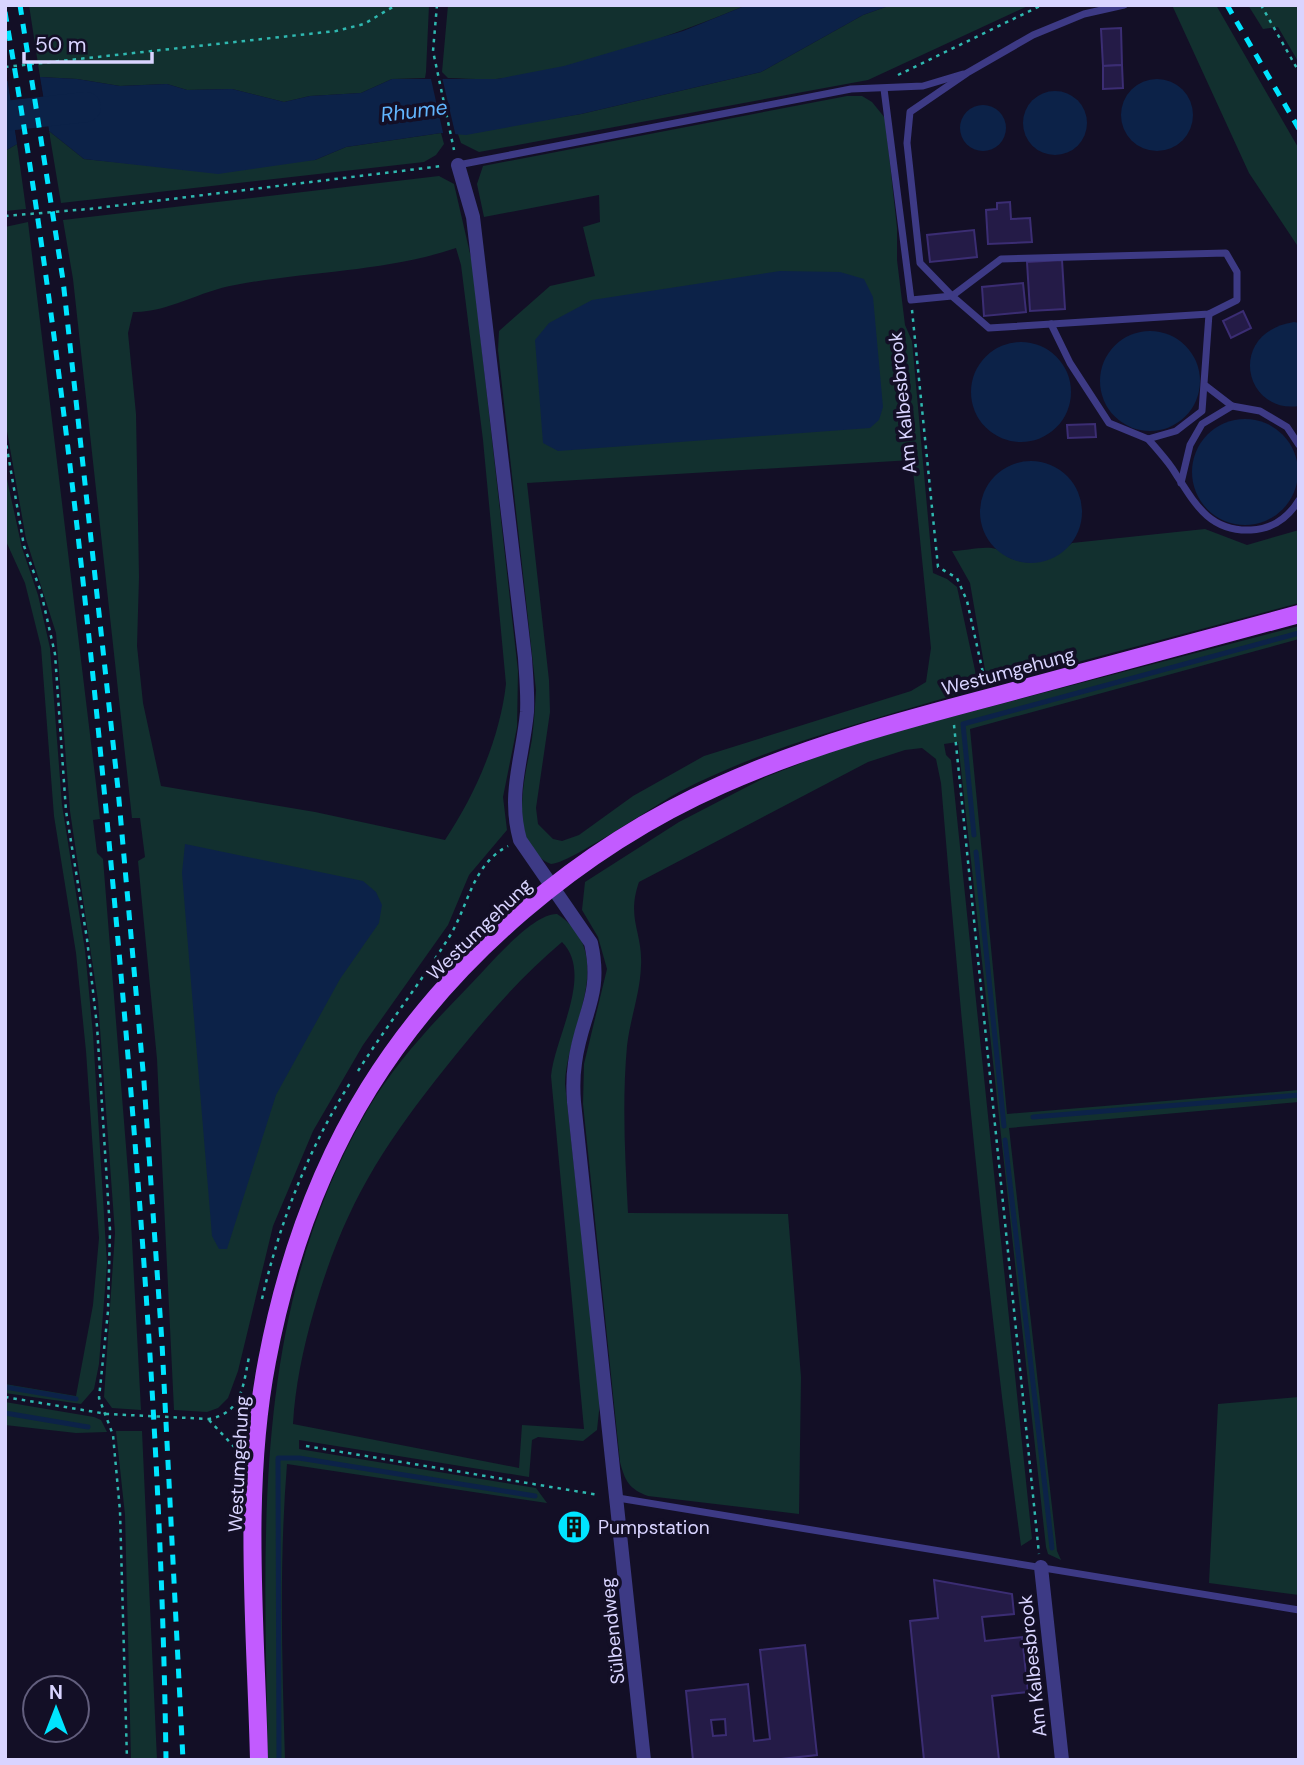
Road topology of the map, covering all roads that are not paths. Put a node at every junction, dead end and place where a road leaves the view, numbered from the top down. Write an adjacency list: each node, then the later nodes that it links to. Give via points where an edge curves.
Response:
1 (1124, 5): 2 (lane, via 1084,14 1033,35)
2 (967, 73): 3 (lane, via 923,86); 5 (lane, via 918,104 907,124 920,263)
3 (884, 89): 4 (lane, via 852,89); 5 (lane, via 911,300)
4 (458, 164): 15 (street, Sülbendweg, via 473,217 525,658 527,709 516,771 515,821 520,840)
5 (952, 296): 6 (lane, via 1001,258 1226,253 1237,272 1237,300); 7 (lane, via 989,328)
6 (1209, 314): 7 (lane); 8 (lane)
7 (1051, 324): 10 (lane, via 1070,363 1110,423)
8 (1206, 386): 9 (lane); 10 (lane, via 1202,411 1176,431)
9 (1232, 406): 11 (lane, via 1260,411 1287,427); 12 (lane, via 1202,424)
10 (1148, 439): 12 (lane)
11 (1299, 445)
12 (1181, 483): 13 (lane, via 1192,503 1214,523 1237,531 1263,529 1288,516)
13 (1299, 500)
14 (1299, 614): 15 (main road, Westumgehung, via 810,749 715,787 654,820)
15 (554, 887): 16 (street, Sülbendweg, via 591,943 597,978 575,1063 574,1102); 19 (main road, Westumgehung, via 469,964 397,1047 367,1091 307,1213 267,1362 259,1426 255,1547)
16 (618, 1498): 17 (lane); 20 (street, Sülbendweg)
17 (1041, 1567): 18 (lane); 21 (street, Am Kalbesbrook)
18 (1299, 1610)
19 (259, 1760)
20 (644, 1760)
21 (1062, 1760)

